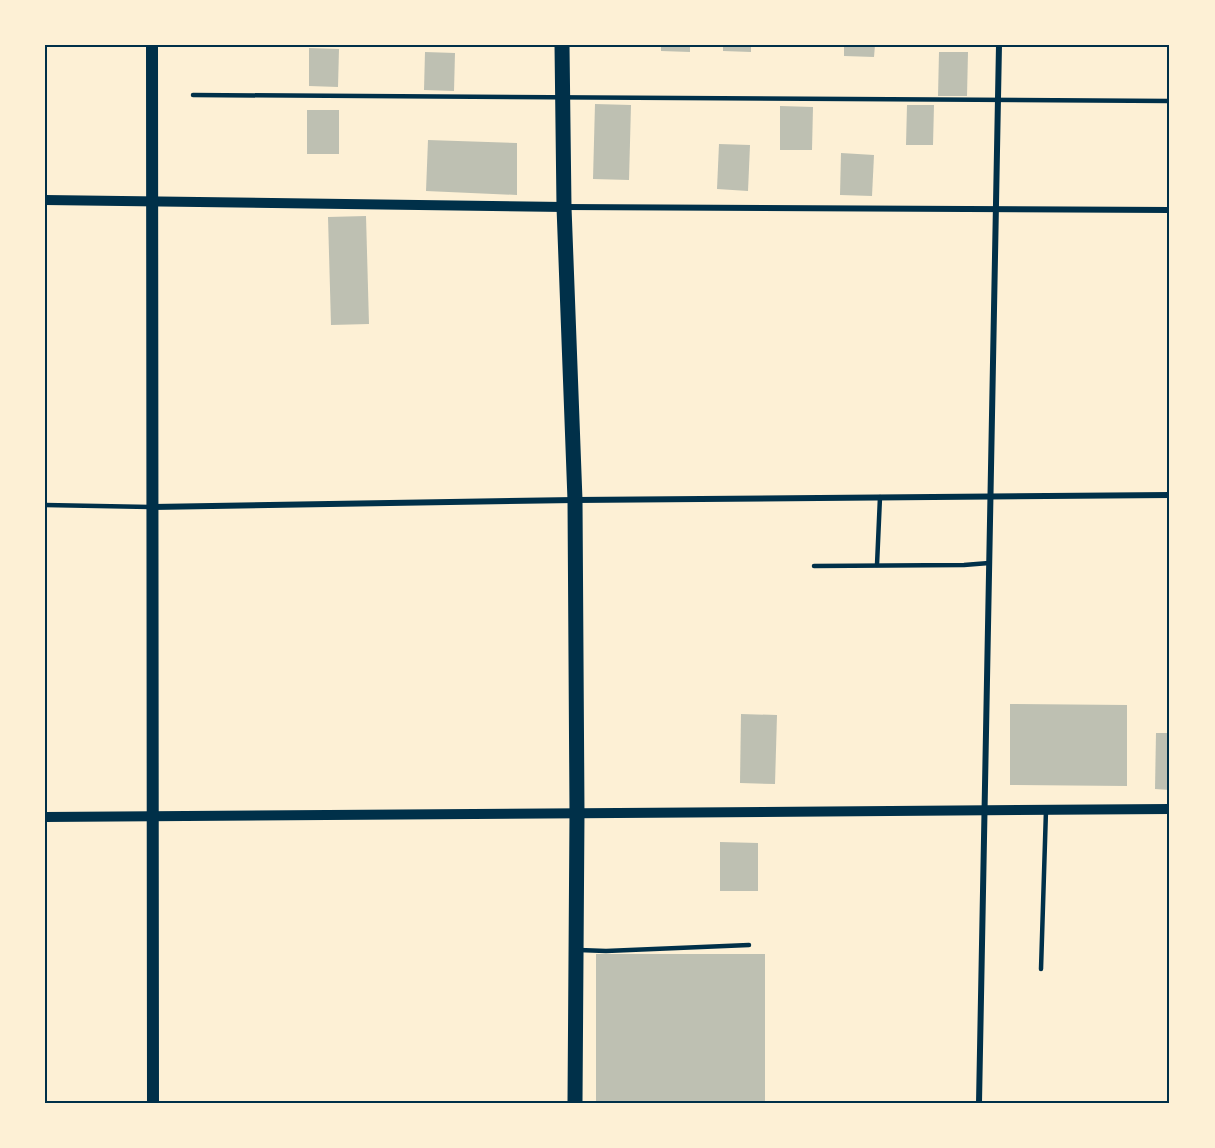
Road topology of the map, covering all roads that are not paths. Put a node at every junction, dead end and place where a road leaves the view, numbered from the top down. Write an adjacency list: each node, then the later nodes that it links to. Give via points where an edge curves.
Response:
1 (152, 45): 9 (main road)
2 (562, 45): 5 (main road)
3 (999, 45): 6 (street)
4 (193, 95): 5 (lane)
5 (562, 97): 6 (lane); 10 (main road)
6 (998, 99): 7 (lane); 11 (street)
7 (1170, 101)
8 (45, 200): 9 (street)
9 (152, 202): 10 (street); 18 (main road)
10 (564, 207): 11 (street); 16 (main road)
11 (996, 209): 12 (street); 14 (street)
12 (1170, 210)
13 (1170, 495): 14 (street)
14 (990, 496): 15 (street); 19 (street)
15 (880, 497): 16 (street); 20 (lane)
16 (575, 500): 18 (street); 25 (main road)
17 (45, 505): 18 (lane)
18 (152, 507): 27 (main road)
19 (989, 562): 20 (lane); 24 (street)
20 (877, 565): 21 (lane)
21 (814, 566)
22 (1170, 809): 23 (street)
23 (1046, 810): 24 (street); 30 (lane)
24 (984, 811): 25 (street); 33 (street)
25 (577, 813): 27 (street); 29 (main road)
26 (45, 817): 27 (street)
27 (152, 817): 31 (main road)
28 (749, 945): 29 (lane)
29 (576, 950): 32 (main road)
30 (1041, 969)
31 (153, 1103)
32 (575, 1103)
33 (979, 1103)

